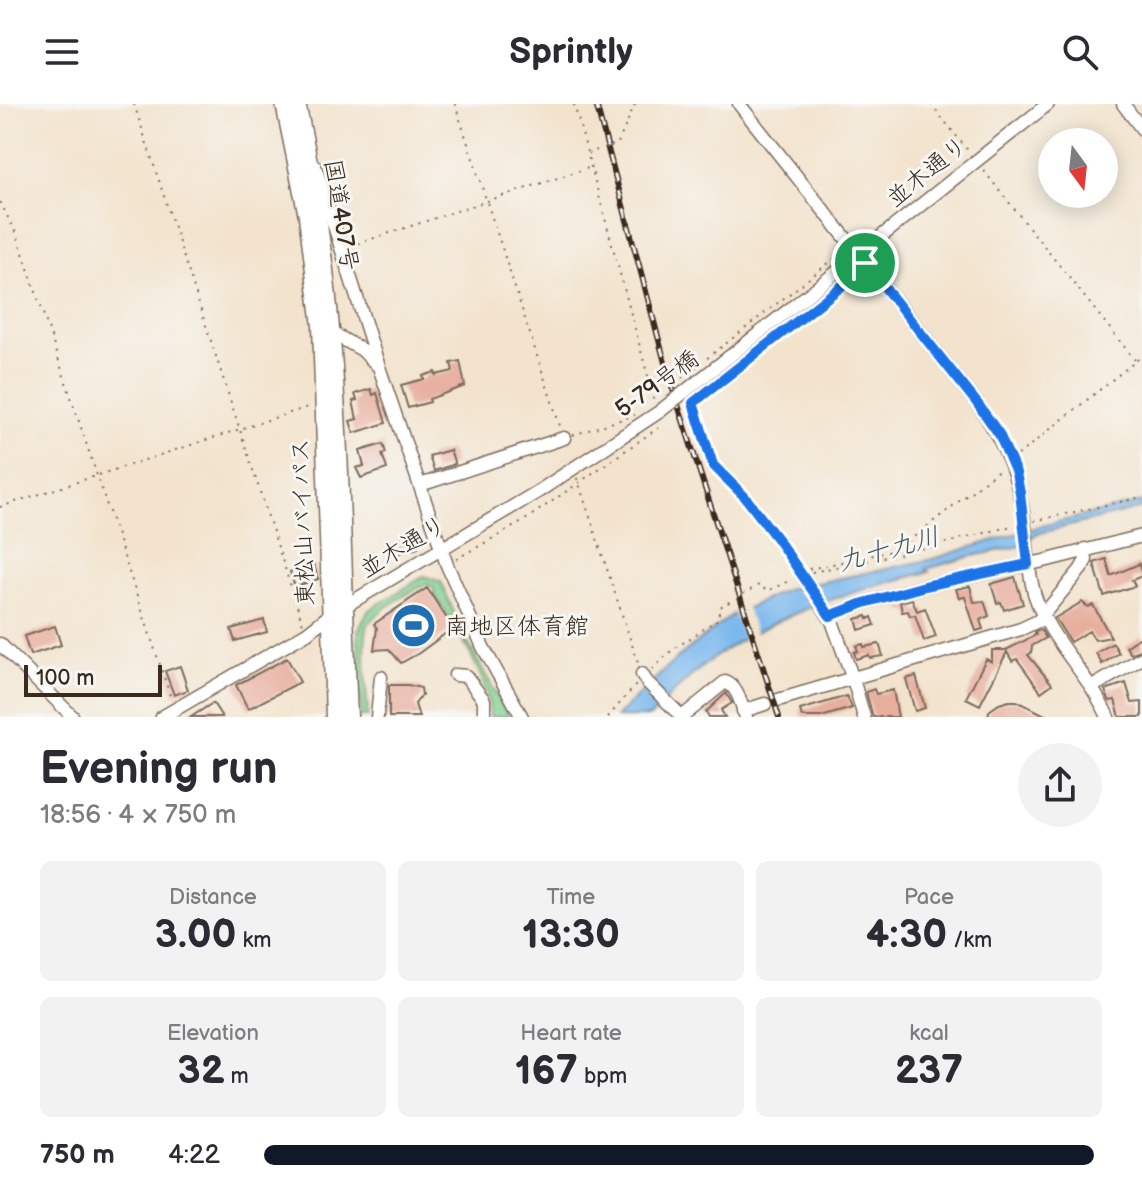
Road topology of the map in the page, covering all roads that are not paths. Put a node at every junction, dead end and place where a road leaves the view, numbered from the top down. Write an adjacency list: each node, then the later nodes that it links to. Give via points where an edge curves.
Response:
1 (284, 104): 10 (highway, 国道407号)
2 (297, 104): 7 (highway, 国道407号)
3 (739, 104): 8 (street)
4 (1048, 104): 8 (street, 並木通り)
5 (1123, 104): 6 (street)
6 (1142, 129)
7 (307, 149): 10 (highway, 国道407号, via 320,220); 11 (street)
8 (859, 255): 9 (street, 並木通り); 18 (street, via 999,434 1020,493)
9 (795, 305): 14 (street, 5-79号橋, bridge, via 659,412)
10 (327, 330): 11 (street); 20 (highway, 東松山バイパス); 20 (highway, 東松山バイパス, via 324,403)
11 (379, 367): 13 (street)
12 (564, 438): 13 (street)
13 (420, 485): 17 (street)
14 (539, 491): 17 (street, 並木通り)
15 (1142, 536): 16 (street)
16 (1085, 549): 18 (street); 22 (street, via 1081,569)
17 (442, 550): 20 (street, 並木通り); 38 (street, via 483,647)
18 (1028, 562): 21 (street); 22 (street)
19 (802, 576): 21 (street)
20 (337, 611): 33 (street, 並木通り); 34 (highway, 東松山バイパス); 35 (highway, 東松山バイパス)
21 (829, 614): 28 (street)
22 (1042, 614): 28 (street, via 1021,629); 29 (street)
23 (0, 644): 32 (street)
24 (1142, 658): 29 (street)
25 (455, 675): 37 (street, via 466,676 482,696)
26 (381, 677): 36 (street)
27 (644, 677): 31 (street)
28 (853, 679): 30 (street); 39 (street)
29 (1092, 687): 40 (street)
30 (744, 714): 31 (street, via 732,685 725,682)
31 (680, 715)
32 (73, 717)
33 (162, 717)
34 (334, 717)
35 (349, 717)
36 (377, 717)
37 (484, 717)
38 (522, 717)
39 (864, 717)
40 (1108, 717)

